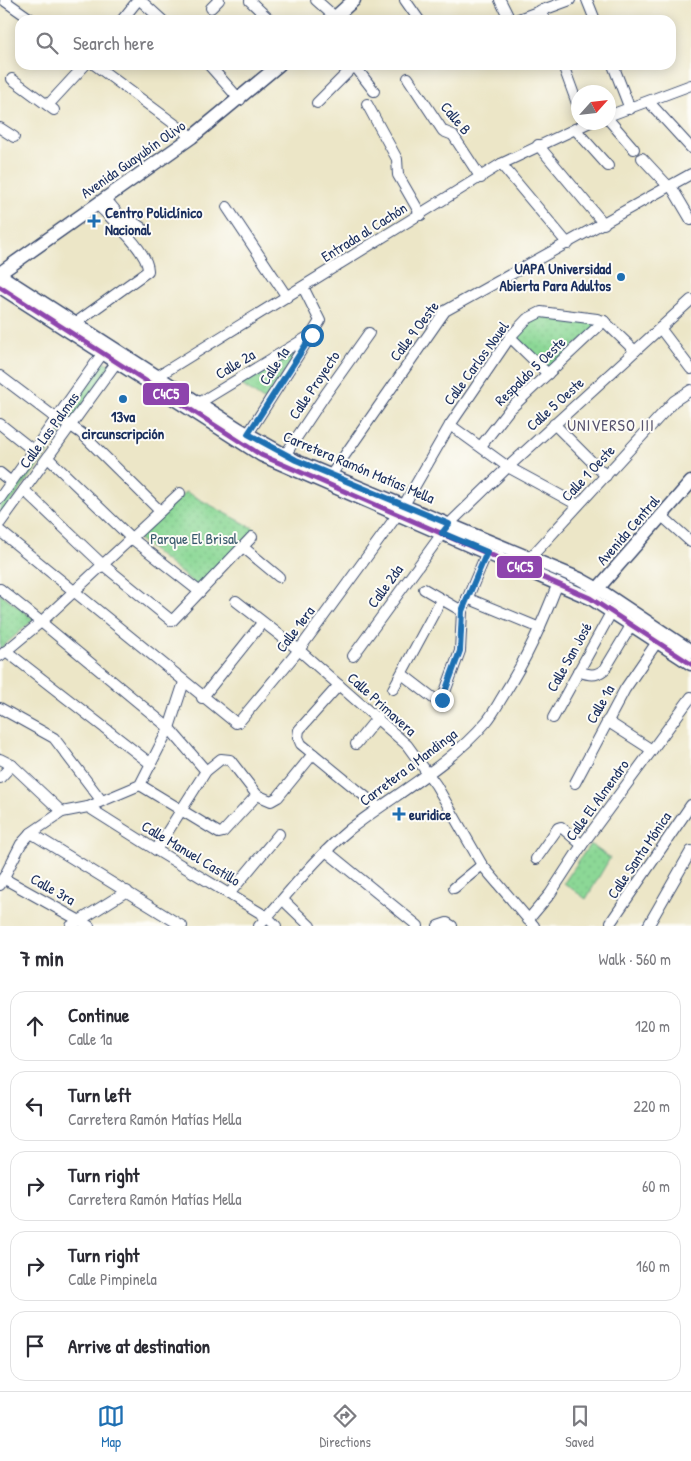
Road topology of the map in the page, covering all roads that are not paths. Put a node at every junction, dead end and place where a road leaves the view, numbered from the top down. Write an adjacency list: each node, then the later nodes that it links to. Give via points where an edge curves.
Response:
1 (139, 0): 13 (street); 14 (street)
2 (219, 0): 11 (street)
3 (316, 0): 16 (street)
4 (354, 0): 17 (main road)
5 (405, 0): 18 (street)
6 (500, 0): 19 (street)
7 (570, 0): 20 (street)
8 (588, 0): 21 (street)
9 (250, 1): 15 (street)
10 (4, 3): 12 (street)
11 (211, 8)
12 (24, 15)
13 (126, 15)
14 (156, 15)
15 (265, 15)
16 (329, 15)
17 (337, 15)
18 (416, 15)
19 (508, 15)
20 (543, 15)
21 (593, 15)
22 (81, 70): 31 (street, via 51,108)
23 (102, 70): 46 (street)
24 (214, 70): 35 (street)
25 (273, 70): 35 (main road, Avenida Guayubín Olivo)
26 (349, 70): 37 (street)
27 (358, 70): 34 (street)
28 (564, 70): 33 (street)
29 (615, 70): 39 (street)
30 (408, 78): 54 (street, Calle B, via 443,131 453,135)
31 (12, 79)
32 (691, 85): 36 (street)
33 (571, 88)
34 (374, 91)
35 (240, 100): 46 (main road, Avenida Guayubín Olivo)
36 (649, 102): 39 (street); 48 (street)
37 (316, 103)
38 (367, 104): 58 (street, via 397,158 398,175)
39 (630, 109): 40 (street)
40 (616, 115)
41 (0, 128): 45 (street)
42 (616, 128): 49 (street)
43 (573, 130): 47 (street, Entrada al Cachón)
44 (576, 130): 52 (street)
45 (14, 137)
46 (192, 137): 56 (main road, Avenida Guayubín Olivo)
47 (538, 145): 51 (street, Entrada al Cachón); 60 (street)
48 (691, 148)
49 (634, 149)
50 (642, 158): 55 (street)
51 (501, 164): 54 (street, Entrada al Cachón); 62 (street)
52 (608, 166)
53 (691, 174): 55 (street, Calle 9 Oeste)
54 (480, 178): 58 (street, Entrada al Cachón)
55 (670, 186): 59 (street); 60 (street, Calle 9 Oeste)
56 (101, 201): 61 (street, via 124,221 132,221); 63 (main road, Avenida Guayubín Olivo); 69 (street, via 148,262 148,271)
57 (227, 207): 66 (street)
58 (421, 214): 65 (street, Entrada al Cachón)
59 (691, 220)
60 (604, 224): 62 (street, Calle 9 Oeste)
61 (142, 228)
62 (568, 244): 95 (street, Calle 9 Oeste, via 445,311)
63 (0, 274): 69 (main road, Carretera Ramón Matías Mella)
64 (0, 286): 74 (main road, Carretera Ramón Matías Mella)
65 (302, 287): 66 (street, Entrada al Cachón); 72 (street, Calle 1a, via 320,318)
66 (287, 297): 80 (street, Entrada al Cachón)
67 (691, 300): 70 (street, Calle 5 Oeste)
68 (604, 321): 73 (street, Calle Carlos Nouel, via 590,316 536,313); 75 (street); 78 (street, Respaldo 5 Oeste)
69 (74, 324): 74 (main road, Carretera Ramón Matías Mella)
70 (660, 328): 75 (street, Calle 5 Oeste); 77 (street)
71 (369, 334): 91 (street, Calle Proyecto)
72 (312, 335): 82 (street, Calle 2a); 88 (street, Calle 1a)
73 (510, 337): 78 (street); 86 (street, Calle Carlos Nouel)
74 (106, 349): 76 (main road, Carretera Ramón Matías Mella); 83 (street, Calle Las Palmas)
75 (635, 351): 85 (street, Calle 5 Oeste)
76 (119, 358): 80 (main road, Carretera Ramón Matías Mella); 87 (street, Calle Las Palmas)
77 (691, 369)
78 (548, 374): 89 (street, Respaldo 5 Oeste, via 509,410)
79 (0, 376): 83 (street)
80 (155, 381): 82 (main road, Carretera Ramón Matías Mella); 103 (main road, Carretera Ramón Matías Mella, via 261,455)
81 (691, 390): 96 (street, Calle 1 Oeste, via 674,401)
82 (199, 403): 88 (main road, Carretera Ramón Matías Mella)
83 (58, 420): 87 (street); 90 (street, Calle Las Palmas)
84 (0, 424): 90 (street)
85 (554, 424): 93 (street, Calle 5 Oeste); 96 (street)
86 (450, 425): 89 (street); 103 (street, Calle Carlos Nouel)
87 (71, 426): 92 (street, Calle Las Palmas); 104 (street)
88 (248, 434): 91 (main road, Carretera Ramón Matías Mella)
89 (481, 446): 93 (street)
90 (34, 451): 97 (street, Calle Las Palmas)
91 (285, 455): 95 (main road, Carretera Ramón Matías Mella)
92 (48, 458): 99 (street, Calle Las Palmas); 109 (street)
93 (508, 467): 102 (street); 107 (street, Calle 5 Oeste)
94 (0, 473): 97 (street)
95 (331, 475): 103 (main road, Carretera Ramón Matías Mella)
96 (606, 476): 102 (street, Calle 1 Oeste)
97 (12, 482): 101 (street, Calle Las Palmas)
98 (691, 482): 105 (main road, Avenida Central)
99 (24, 490): 106 (street, Calle Las Palmas); 115 (street)
100 (180, 493): 104 (street)
101 (0, 498)
102 (578, 505): 114 (street, Calle 1 Oeste)
103 (401, 510): 107 (main road, Carretera Ramón Matías Mella); 133 (street, Calle 1era)
104 (160, 511): 109 (street)
105 (662, 516): 111 (street); 122 (main road, Avenida Central)
106 (0, 523)
107 (446, 528): 113 (main road, Carretera Ramón Matías Mella); 114 (main road, Carretera Ramón Matías Mella); 136 (street, Calle 2da)
108 (0, 531): 120 (street)
109 (130, 537): 115 (street); 121 (street)
110 (252, 537): 112 (street)
111 (691, 542)
112 (243, 547): 116 (street); 121 (street)
113 (487, 552): 117 (main road, Carretera Ramón Matías Mella); 123 (street)
114 (530, 558): 122 (main road, Carretera Ramón Matías Mella)
115 (102, 564): 120 (street); 121 (street, via 172,620)
116 (279, 577)
117 (558, 583): 122 (main road, Carretera Ramón Matías Mella); 131 (street, Carretera a Mandinga)
118 (0, 589): 128 (street)
119 (424, 589): 124 (street)
120 (72, 591): 128 (street); 140 (street)
121 (200, 592)
122 (594, 593): 127 (main road, Carretera Ramón Matías Mella); 134 (main road, Carretera Ramón Matías Mella)
123 (467, 598): 126 (street); 131 (street)
124 (441, 600): 126 (street); 139 (street)
125 (236, 602): 129 (street, Calle Primavera)
126 (462, 611): 139 (street, via 460,651 442,700 437,701)
127 (612, 611): 130 (main road, Carretera Ramón Matías Mella); 138 (street, Calle San José)
128 (41, 622): 135 (street); 149 (street)
129 (262, 623): 133 (street, Calle Primavera); 144 (street)
130 (632, 624): 132 (main road, Carretera Ramón Matías Mella); 138 (street, via 605,669 590,676)
131 (540, 628): 157 (street, Carretera a Mandinga, via 531,650 488,720)
132 (657, 642): 137 (main road, Carretera Ramón Matías Mella); 148 (street, Calle 1a)
133 (299, 650): 141 (street, Calle Primavera); 144 (street, Calle 1era, via 239,722 232,721)
134 (691, 651)
135 (3, 654): 154 (street)
136 (353, 656)
137 (691, 664)
138 (578, 671): 147 (street, Calle San José)
139 (402, 674): 142 (street)
140 (184, 682): 144 (street); 149 (street)
141 (339, 685): 146 (street, Calle Primavera); 152 (street, via 298,733 299,741)
142 (393, 689)
143 (691, 697): 151 (street, Calle El Almendro)
144 (202, 698)
145 (0, 708): 162 (street, via 54,738)
146 (378, 717): 150 (street); 157 (street, Calle Primavera, via 407,745)
147 (552, 718)
148 (607, 721): 151 (street); 159 (street, Calle 1a)
149 (169, 728): 154 (street); 156 (street)
150 (356, 744)
151 (652, 750): 170 (street, Calle El Almendro)
152 (313, 754): 161 (street, via 275,800 268,801); 165 (street)
153 (0, 759): 155 (street)
154 (152, 764): 160 (street)
155 (12, 766): 158 (street); 167 (street)
156 (206, 771): 161 (street, via 227,758); 166 (street)
157 (428, 773): 165 (street, Carretera a Mandinga); 175 (street, Calle Primavera)
158 (0, 778)
159 (575, 784)
160 (140, 786): 162 (street); 166 (street)
161 (258, 794): 166 (street, via 219,833)
162 (102, 800): 164 (street)
163 (691, 805): 182 (street, Calle Santa Mónica)
164 (88, 807): 167 (street); 171 (street, Calle Manuel Castillo)
165 (378, 807): 172 (street, Carretera a Mandinga)
166 (181, 811): 171 (street)
167 (62, 812): 168 (street)
168 (31, 833): 176 (street, via 21,844); 178 (street)
169 (279, 834): 179 (street)
170 (582, 845): 174 (street, via 558,828); 183 (street, Calle El Almendro)
171 (156, 850): 179 (street, Calle Manuel Castillo)
172 (326, 851): 180 (street, Carretera a Mandinga); 189 (street)
173 (691, 851): 192 (street)
174 (536, 859)
175 (482, 865): 177 (street); 183 (street, Calle Primavera)
176 (2, 881): 184 (street, Calle 3ra)
177 (454, 888)
178 (127, 891): 184 (street); 185 (street)
179 (229, 894): 181 (street, Calle Manuel Castillo)
180 (283, 900): 181 (street, Carretera a Mandinga); 188 (street)
181 (267, 917): 186 (street, Carretera a Mandinga); 187 (street, Calle Manuel Castillo)
182 (611, 922)
183 (531, 923)
184 (80, 924)
185 (182, 926)
186 (259, 926)
187 (276, 926)
188 (310, 926)
189 (418, 926)
190 (438, 926): 191 (street, via 447,923)
191 (452, 926)
192 (648, 926)

